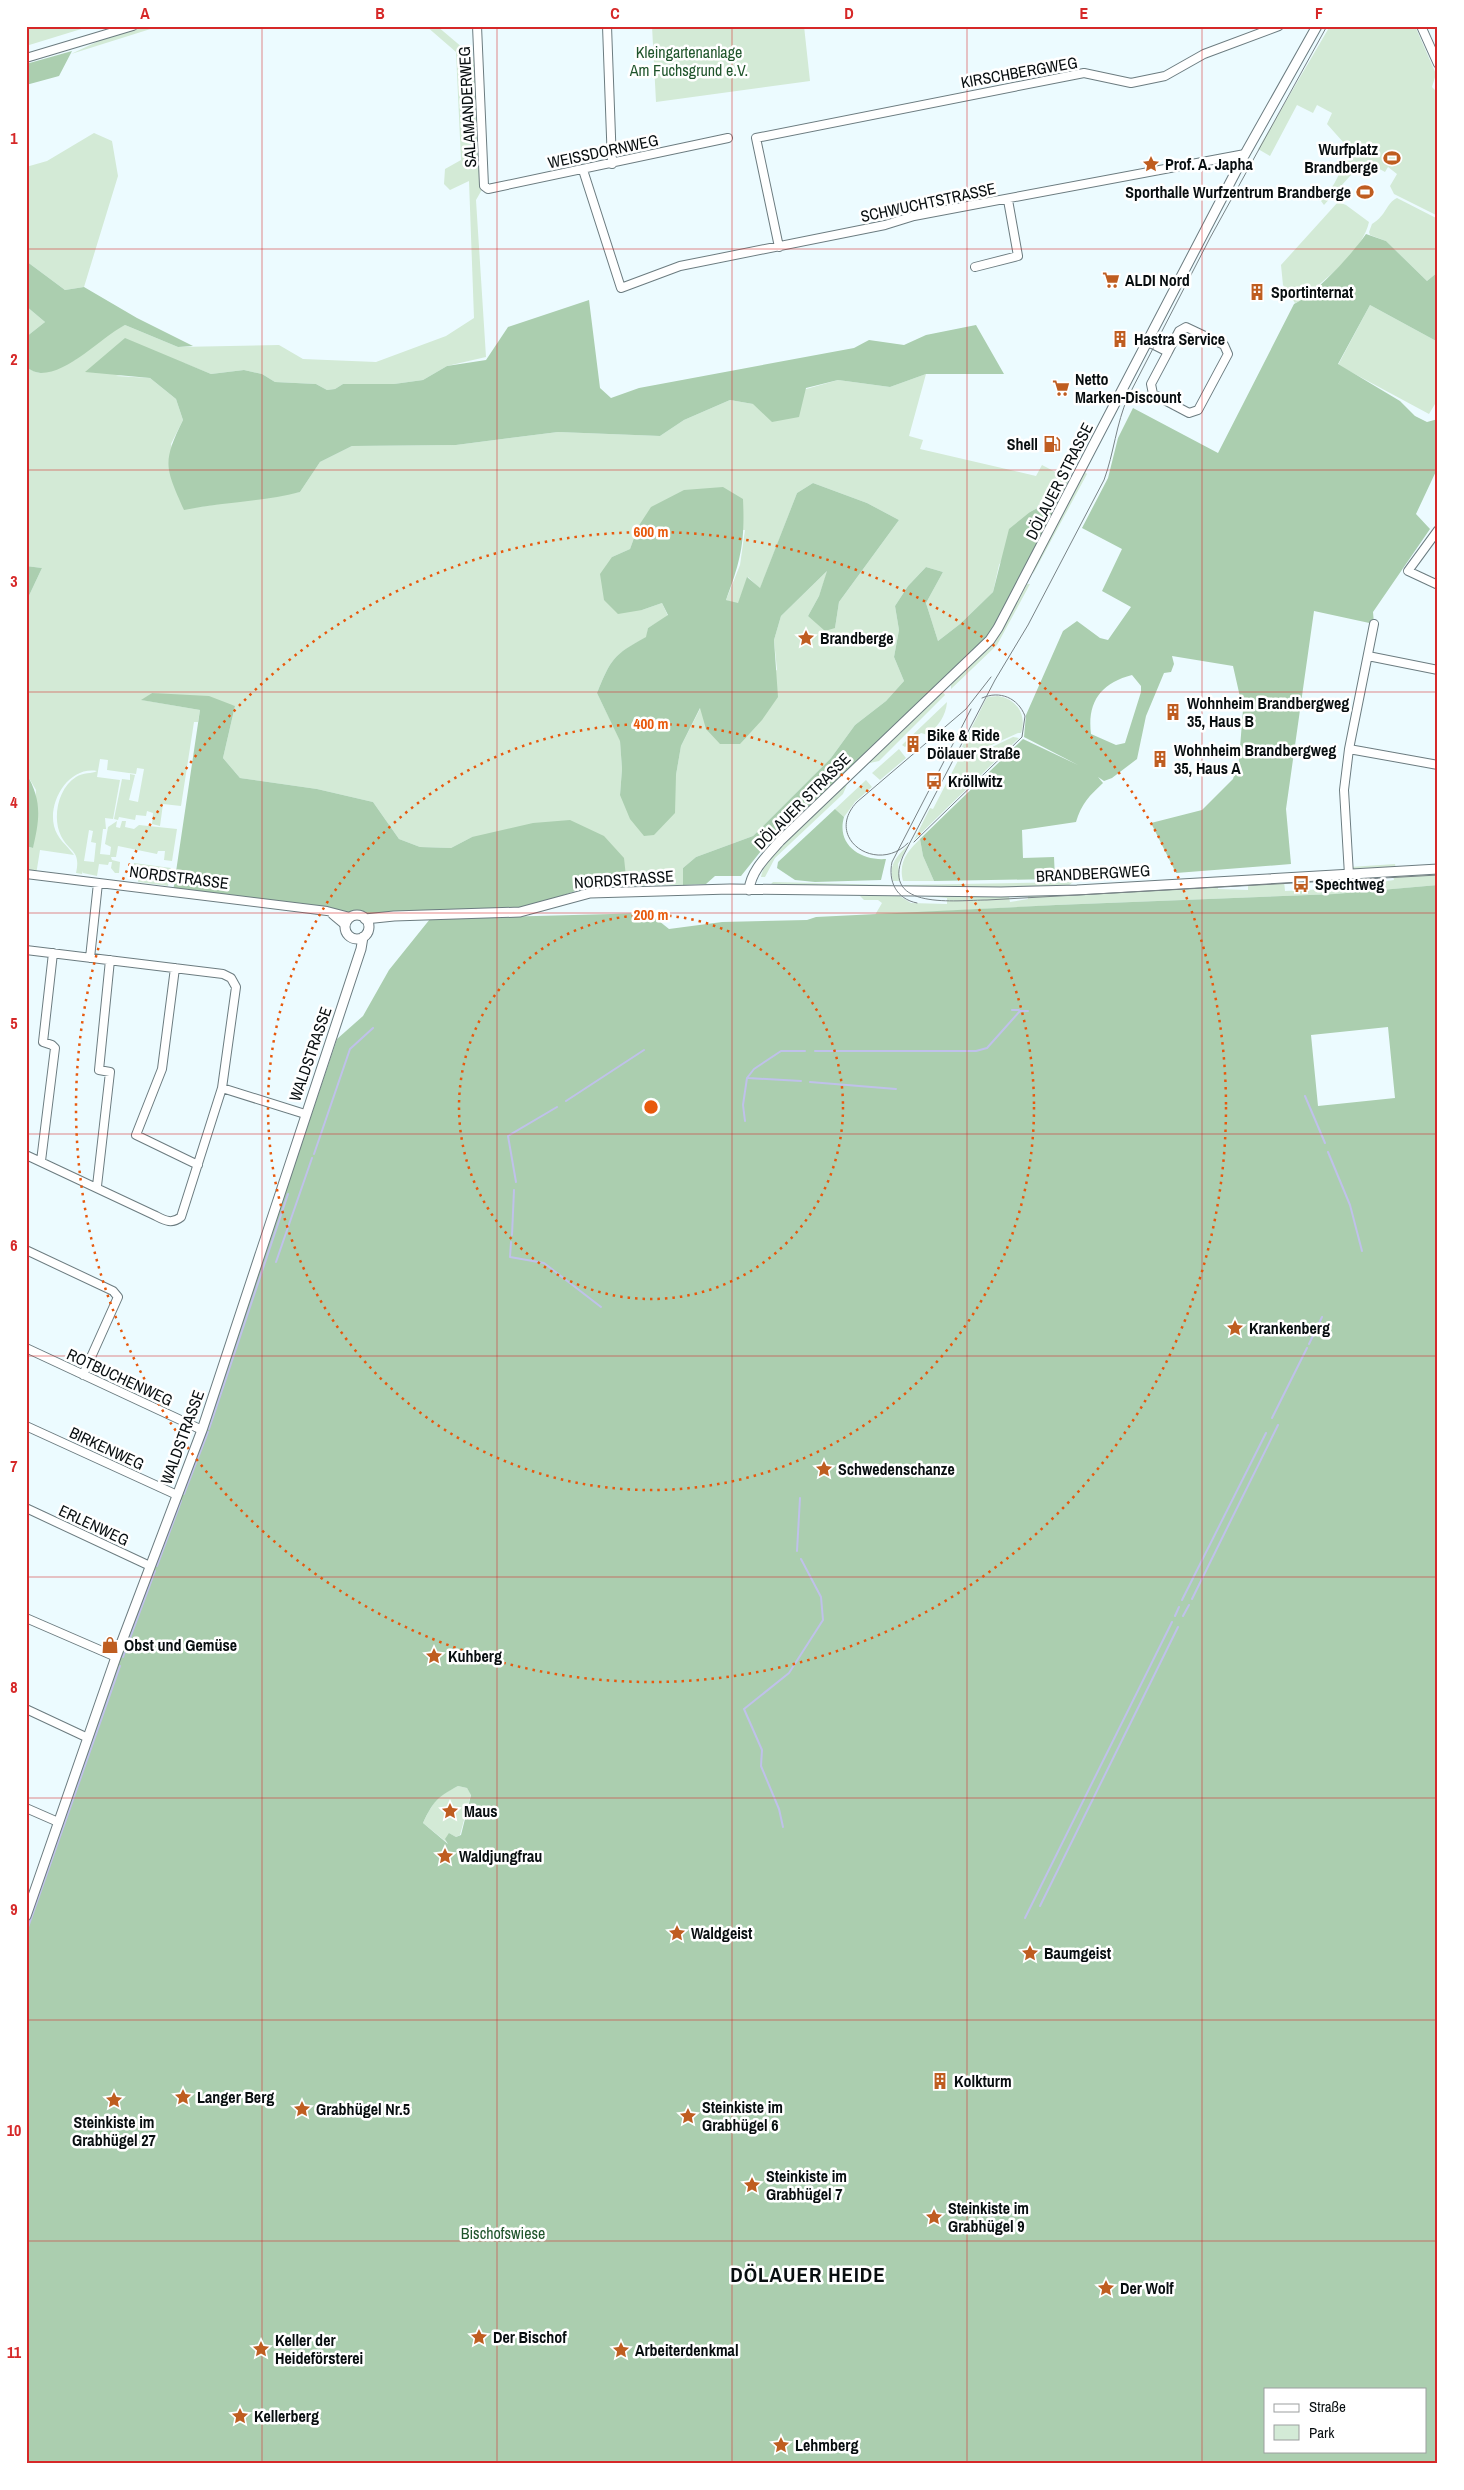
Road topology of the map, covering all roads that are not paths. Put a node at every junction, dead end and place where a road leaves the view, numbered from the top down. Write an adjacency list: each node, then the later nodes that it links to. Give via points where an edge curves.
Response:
1 (133, 26): 7 (street)
2 (477, 26): 13 (street, SALAMANDERWEG)
3 (607, 26): 11 (street)
4 (1279, 26): 15 (street, KIRSCHBERGWEG, via 1204,54 1165,76 1131,82 1084,73 756,138)
5 (1317, 26): 10 (main road, DÖLAUER STRASSE)
6 (1421, 26): 8 (street)
7 (26, 58)
8 (1438, 64)
9 (728, 138): 11 (street, WEISSDORNWEG)
10 (1245, 154): 14 (street, SCHWUCHTSTRASSE); 17 (main road, DÖLAUER STRASSE)
11 (612, 164): 12 (street, WEISSDORNWEG)
12 (583, 170): 13 (street, WEISSDORNWEG, via 488,189); 15 (street, SCHWUCHTSTRASSE, via 621,288 680,266)
13 (484, 186)
14 (1008, 200): 15 (street, SCHWUCHTSTRASSE, via 914,216); 16 (street, via 1018,256)
15 (779, 247)
16 (975, 268)
17 (1148, 342): 18 (street); 30 (main road, DÖLAUER STRASSE, via 990,640 780,841 751,879)
18 (1168, 352): 18 (street, via 1151,384 1153,394 1194,413 1228,349 1186,328 1179,330)
19 (1438, 530): 20 (street, via 1408,571)
20 (1438, 584)
21 (1374, 624): 22 (street)
22 (1368, 656): 23 (street); 24 (street)
23 (1438, 670)
24 (1348, 749): 25 (street); 28 (street, via 1344,790)
25 (1438, 765)
26 (1438, 869): 28 (main road, BRANDBERGWEG)
27 (26, 874): 29 (street, NORDSTRASSE)
28 (1349, 875): 30 (main road, BRANDBERGWEG, via 1001,892)
29 (98, 883): 31 (street, NORDSTRASSE, via 327,911); 36 (street)
30 (750, 890): 32 (main road, NORDSTRASSE, via 590,893 523,911 382,918)
31 (347, 921): 32 (main road, NORDSTRASSE, via 358,915); 33 (main road, via 348,935)
32 (367, 923): 33 (main road)
33 (359, 938): 40 (main road, WALDSTRASSE, via 355,965)
34 (26, 950): 35 (street)
35 (53, 953): 36 (street); 42 (street, via 43,1042 55,1048)
36 (90, 958): 37 (street)
37 (110, 960): 38 (street); 44 (street, via 99,1070 110,1072)
38 (175, 968): 39 (street, via 223,974 231,978 236,987); 43 (street, via 162,1069 136,1135)
39 (222, 1088): 40 (street); 43 (street)
40 (305, 1114): 49 (main road, WALDSTRASSE)
41 (26, 1155): 42 (street)
42 (41, 1161): 44 (street)
43 (198, 1165): 44 (street, via 181,1217 176,1221 170,1222 154,1215)
44 (97, 1186)
45 (26, 1250): 47 (street, via 113,1291 118,1297)
46 (26, 1348): 47 (street, ROTBUCHENWEG)
47 (83, 1375): 49 (street, ROTBUCHENWEG)
48 (26, 1426): 50 (street, BIRKENWEG)
49 (202, 1430): 50 (main road, WALDSTRASSE)
50 (177, 1495): 52 (main road, WALDSTRASSE)
51 (26, 1508): 52 (street, ERLENWEG)
52 (150, 1566): 54 (main road, WALDSTRASSE)
53 (26, 1618): 54 (street)
54 (116, 1657): 56 (main road, WALDSTRASSE)
55 (26, 1710): 56 (street)
56 (88, 1738): 58 (main road, WALDSTRASSE)
57 (26, 1808): 58 (street)
58 (58, 1822): 59 (main road, WALDSTRASSE)
59 (26, 1916)

